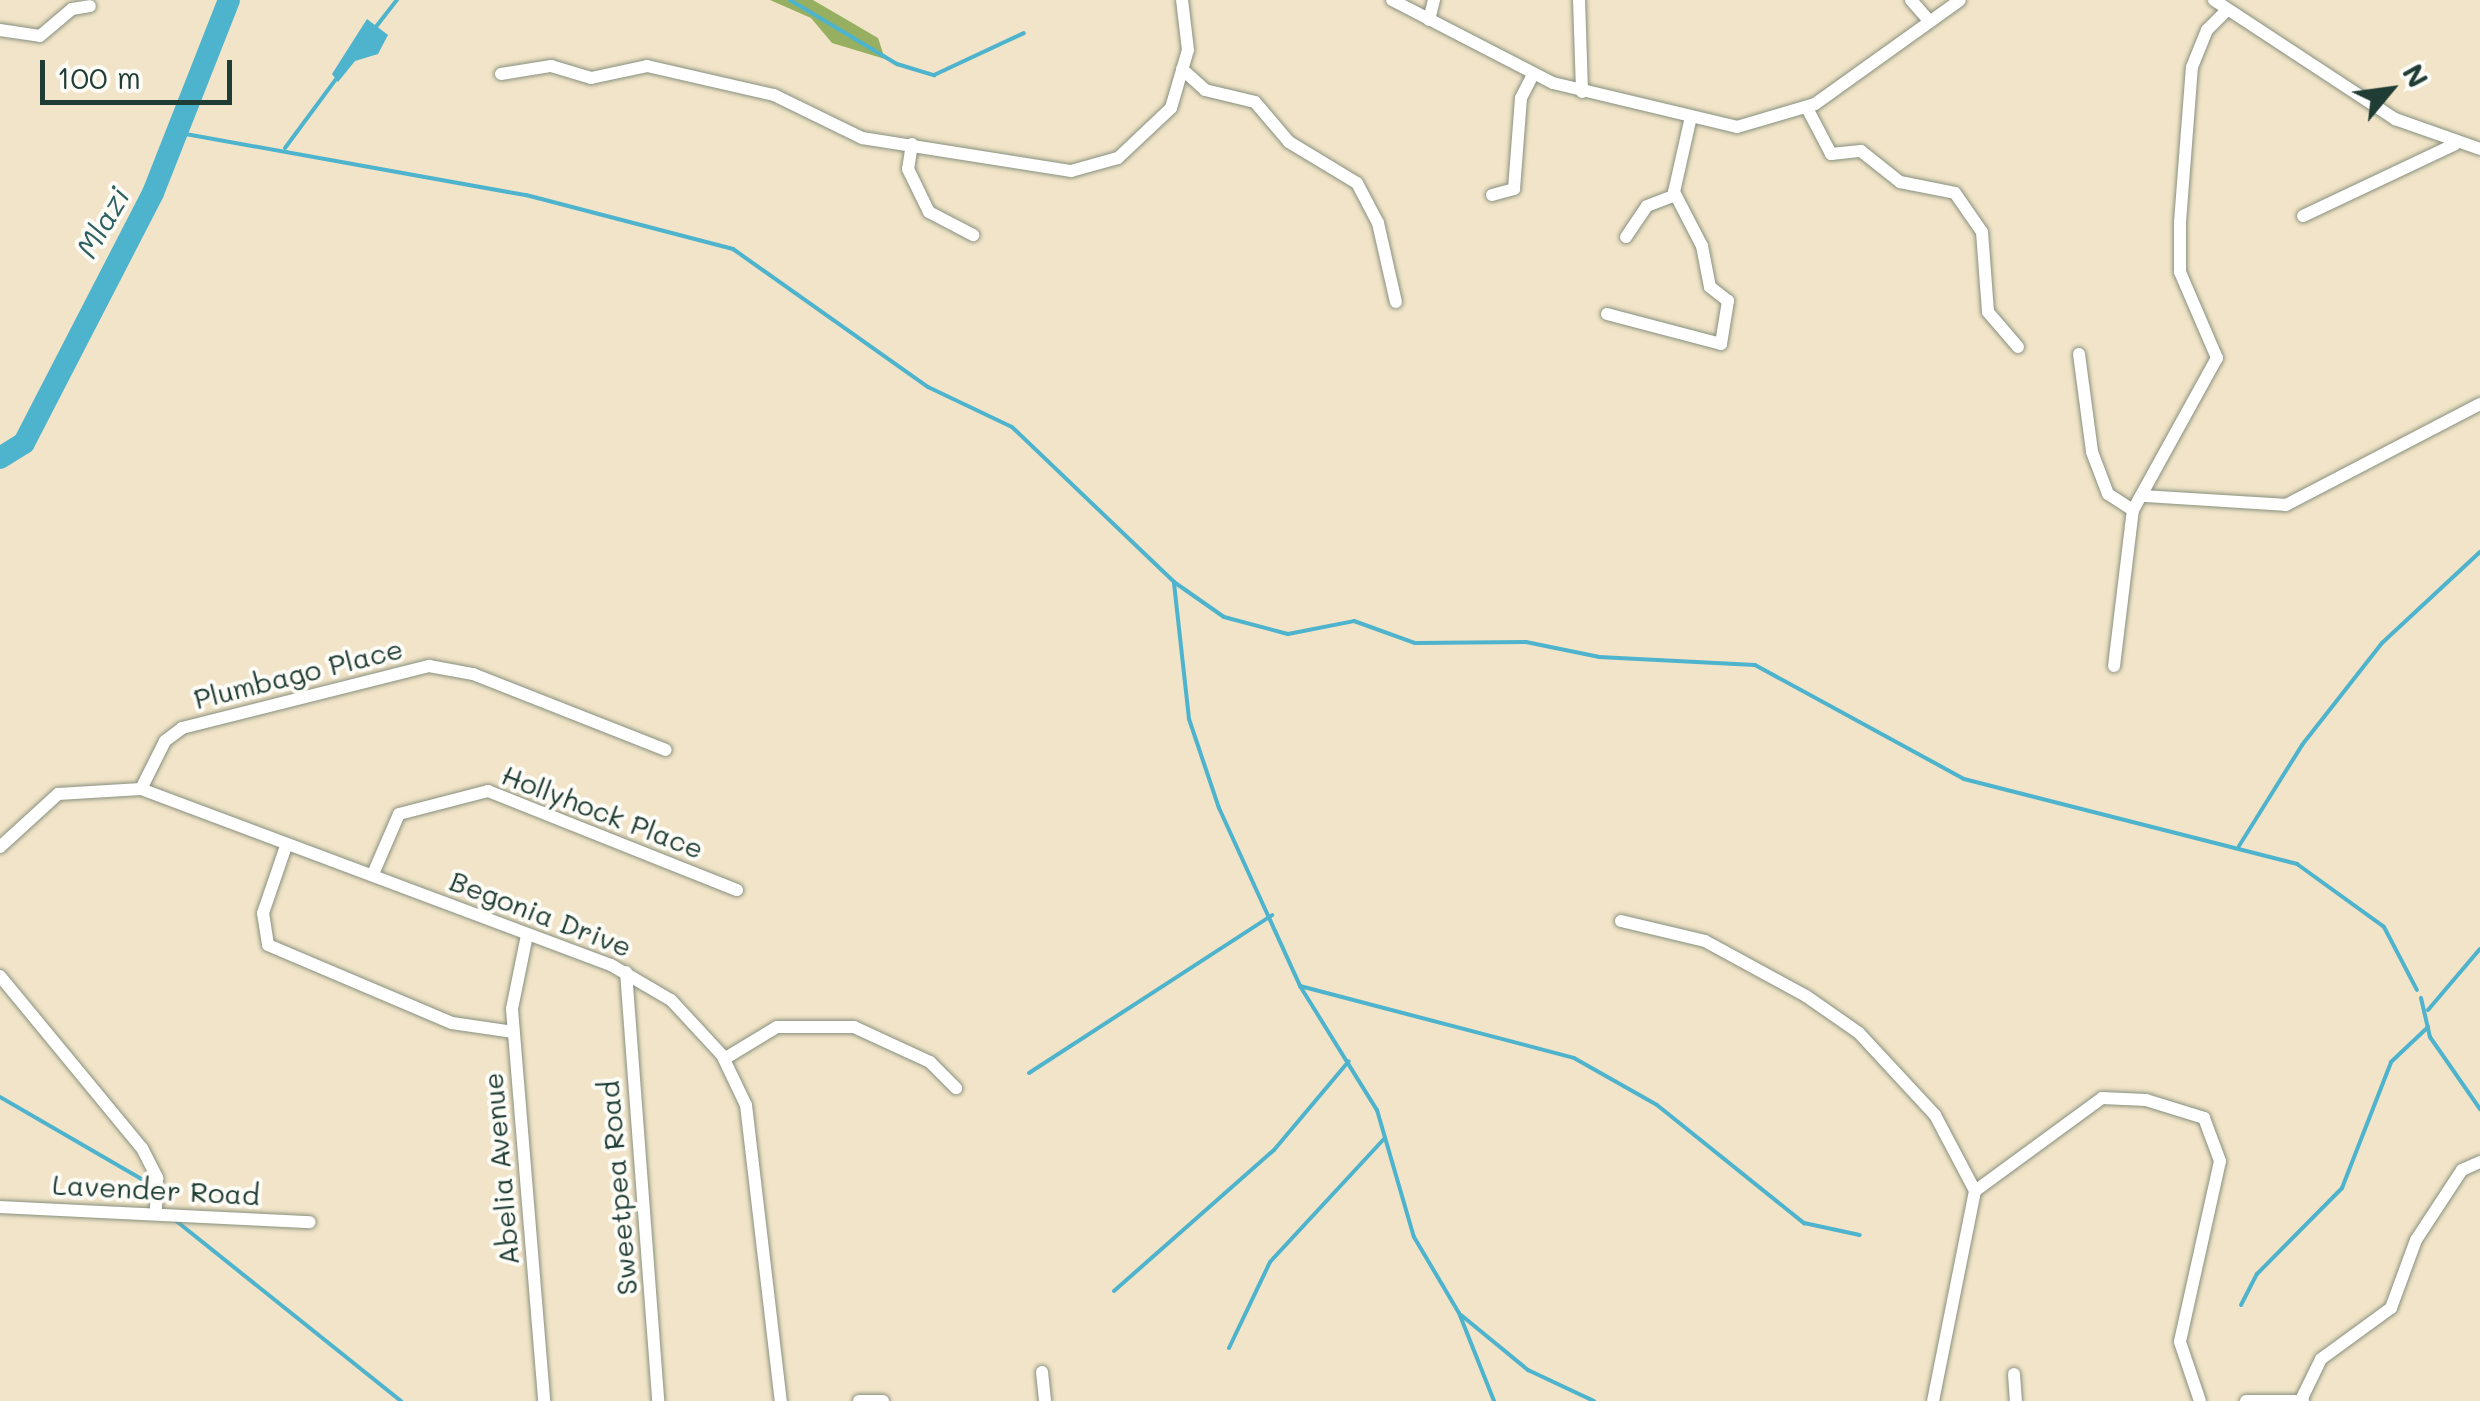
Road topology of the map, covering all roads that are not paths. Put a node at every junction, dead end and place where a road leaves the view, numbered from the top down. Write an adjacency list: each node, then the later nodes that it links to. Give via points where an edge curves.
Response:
1 (1182, 0): 13 (street)
2 (1392, 0): 10 (street)
3 (1434, 0): 10 (street)
4 (1578, 0): 16 (street)
5 (1911, 0): 11 (street)
6 (1960, 0): 11 (street)
7 (2214, 0): 9 (street)
8 (90, 6): 12 (street, via 72,9 40,36)
9 (2227, 10): 20 (street, via 2395,120); 32 (street, via 2201,40 2187,91 2179,254 2217,358)
10 (1428, 20): 15 (street)
11 (1929, 21): 17 (street)
12 (0, 30)
13 (1182, 70): 19 (street, via 1166,114 1101,165 1050,172); 27 (street, via 1205,90 1255,102 1289,142 1357,182 1378,223)
14 (500, 74): 19 (street, via 552,66 592,78 646,66 774,95 862,138)
15 (1533, 74): 16 (street); 22 (street, via 1520,98 1514,189)
16 (1582, 92): 18 (street)
17 (1807, 108): 18 (street, via 1758,126); 29 (street, via 1832,154 1861,151 1900,182 1955,193 1982,232 1988,312)
18 (1690, 122): 23 (street)
19 (912, 144): 25 (street, via 908,169 929,212)
20 (2455, 144): 21 (street); 24 (street)
21 (2480, 149)
22 (1492, 195)
23 (1675, 195): 26 (street, via 1648,206); 28 (street, via 1710,287 1728,301 1721,344)
24 (2303, 216)
25 (973, 236)
26 (1626, 237)
27 (1396, 302)
28 (1607, 314)
29 (2018, 347)
30 (2079, 354): 33 (street, via 2092,452 2108,494)
31 (2480, 404): 32 (street, via 2286,504)
32 (2144, 496): 33 (street)
33 (2133, 510): 34 (street)
34 (2114, 666)
35 (666, 750): 36 (street, Plumbago Place, via 473,674 429,666 182,728 165,741)
36 (141, 788): 37 (street, Begonia Drive); 38 (street, Begonia Drive, via 58,794)
37 (286, 846): 39 (street, Begonia Drive); 45 (street, via 262,913 268,945 452,1023)
38 (0, 847)
39 (373, 874): 40 (street, Hollyhock Place, via 399,814 488,790); 42 (street, Begonia Drive)
40 (737, 890)
41 (1621, 921): 49 (street, via 1729,951 1859,1034 1918,1091)
42 (527, 935): 43 (street, Begonia Drive); 45 (street, Abelia Avenue)
43 (626, 972): 46 (street, Begonia Drive, via 697,1023); 57 (street, Sweetpea Road)
44 (0, 976): 51 (street, via 142,1148 157,1178)
45 (513, 1032): 56 (street, Abelia Avenue)
46 (724, 1059): 47 (street, via 777,1028 854,1027 930,1062); 58 (street, Begonia Drive, via 760,1172)
47 (956, 1088)
48 (2480, 1162): 55 (street, via 2462,1170 2416,1240 2391,1308 2320,1360)
49 (1974, 1191): 62 (street); 64 (street, via 2102,1098 2146,1100 2204,1118 2220,1161 2180,1342)
50 (0, 1207): 51 (street, Lavender Road)
51 (156, 1213): 52 (street, Lavender Road)
52 (310, 1222)
53 (1042, 1372): 61 (street)
54 (2014, 1374): 63 (street)
55 (2302, 1399): 65 (street)
56 (544, 1401)
57 (658, 1401)
58 (781, 1401)
59 (860, 1401): 60 (street)
60 (883, 1401)
61 (1045, 1401)
62 (1933, 1401)
63 (2016, 1401)
64 (2200, 1401)
65 (2246, 1401)

